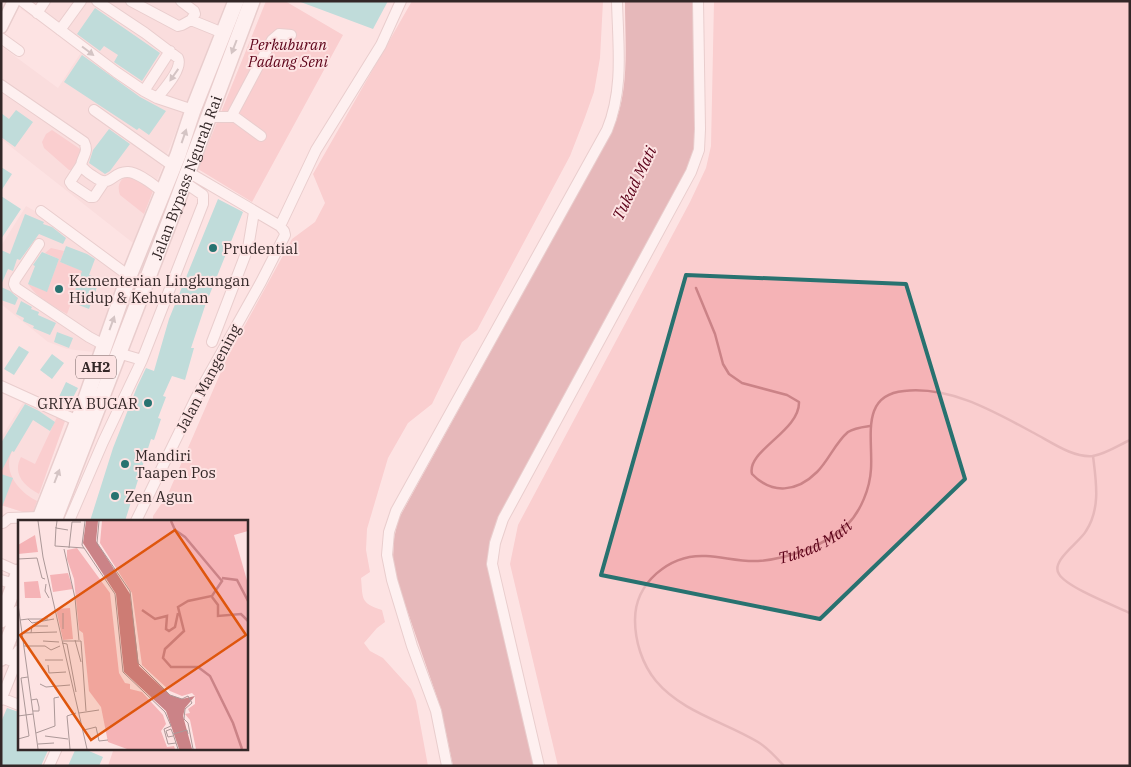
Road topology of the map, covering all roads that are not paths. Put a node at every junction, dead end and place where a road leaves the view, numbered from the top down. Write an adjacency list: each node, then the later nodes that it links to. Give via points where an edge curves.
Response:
1 (45, 1): 12 (street)
2 (97, 1): 20 (street)
3 (131, 1): 13 (street, via 178,26)
4 (181, 1): 13 (street, via 194,11)
5 (236, 1): 16 (highway, Jalan Bypass Ngurah Rai / AH2)
6 (252, 1): 26 (highway, Jalan Bypass Ngurah Rai / AH2, one-way to 26)
7 (401, 1): 38 (street, via 381,44 316,150)
8 (617, 1): 62 (street, via 619,79 607,130 401,502 389,532 387,555 392,580 436,711)
9 (698, 1): 63 (street, via 700,129 699,150 691,172 503,519 495,543 492,564)
10 (14, 2): 12 (street); 14 (main road)
11 (79, 2): 15 (street)
12 (38, 13): 15 (street)
13 (191, 20): 16 (street)
14 (1, 27)
15 (60, 30): 22 (street, one-way to 22)
16 (223, 33): 25 (highway, Jalan Bypass Ngurah Rai / AH2)
17 (291, 35): 27 (street, via 279,34 272,40)
18 (1, 38): 19 (street)
19 (19, 51)
20 (170, 51): 22 (street); 23 (street, one-way to 23, via 178,58 179,68)
21 (1, 85): 29 (street, via 84,142 87,154)
22 (144, 90): 23 (street)
23 (157, 98): 25 (street)
24 (94, 110): 30 (street)
25 (193, 110): 30 (highway, Jalan Bypass Ngurah Rai / AH2, one-way to 25)
26 (207, 117): 27 (street); 31 (highway, Jalan Bypass Ngurah Rai / AH2)
27 (231, 117): 28 (street, via 238,118)
28 (261, 136)
29 (82, 165): 32 (street, via 84,170); 32 (street, via 71,179 72,185 94,198)
30 (173, 166): 33 (highway, Jalan Bypass Ngurah Rai / AH2)
31 (186, 177): 35 (street); 37 (highway, Jalan Bypass Ngurah Rai / AH2); 44 (street, via 203,195 203,204)
32 (104, 182): 33 (street, via 126,172)
33 (162, 191): 36 (highway, Jalan Bypass Ngurah Rai / AH2)
34 (41, 211): 40 (street)
35 (254, 212): 38 (street); 41 (street, via 248,248)
36 (154, 214): 37 (highway); 40 (highway, Jalan Bypass Ngurah Rai / AH2)
37 (170, 220): 43 (highway, Jalan Bypass Ngurah Rai / AH2)
38 (280, 226): 51 (street, Jalan Mangening, via 284,237 192,407)
39 (40, 244): 42 (street, via 15,280 16,288)
40 (129, 276): 42 (highway, Jalan Bypass Ngurah Rai / AH2, one-way to 40)
41 (212, 342)
42 (104, 345): 46 (highway, Jalan Bypass Ngurah Rai / AH2)
43 (118, 353): 44 (street); 47 (highway, Jalan Bypass Ngurah Rai / AH2)
44 (142, 360): 48 (street)
45 (1, 386): 46 (street)
46 (78, 421): 49 (highway, Jalan Bypass Ngurah Rai / AH2, one-way to 46)
47 (86, 437): 48 (street); 49 (highway, Jalan Bypass Ngurah Rai / AH2)
48 (103, 442): 50 (street)
49 (44, 520): 52 (street, via 9,518)
50 (69, 520)
51 (136, 520)
52 (2, 523)
53 (1, 564): 54 (street)
54 (13, 577): 56 (highway)
55 (18, 616): 57 (highway)
56 (1, 620)
57 (6, 654): 58 (street, via 15,665)
58 (1, 699): 59 (street)
59 (18, 705)
60 (56, 750): 61 (street)
61 (48, 766)
62 (447, 766)
63 (540, 766)

